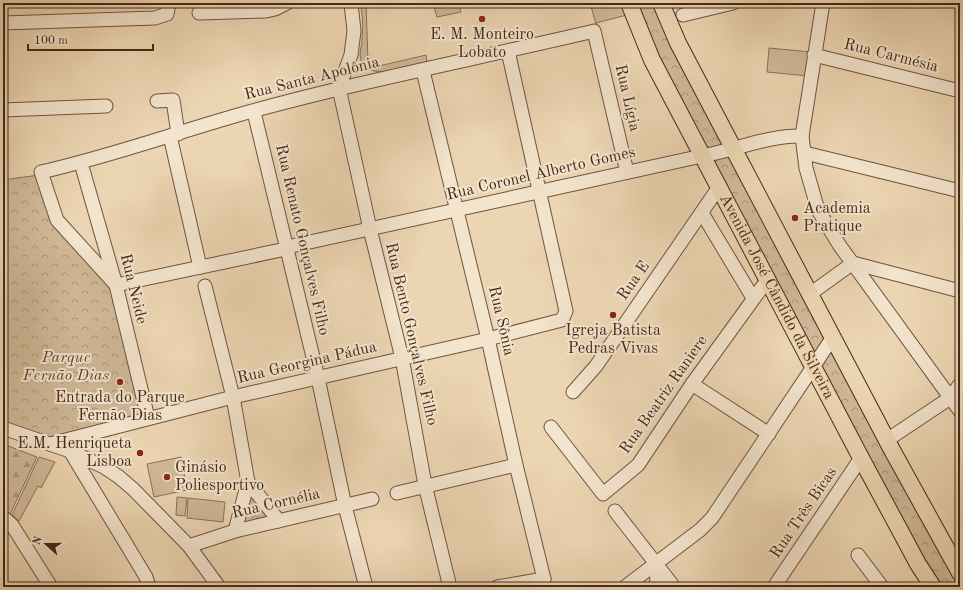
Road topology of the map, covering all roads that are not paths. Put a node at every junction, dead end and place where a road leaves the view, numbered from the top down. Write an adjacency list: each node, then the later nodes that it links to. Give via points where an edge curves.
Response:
1 (287, 3): 8 (street, via 266,11)
2 (351, 3): 15 (street, via 354,31 351,55)
3 (629, 3): 25 (main road, Avenida José Cândido da Silveira, via 652,60)
4 (661, 3): 23 (main road, Avenida José Cândido da Silveira, via 678,43)
5 (733, 3): 9 (street)
6 (823, 3): 13 (street)
7 (168, 8): 10 (street, via 155,18)
8 (199, 12)
9 (683, 15)
10 (3, 23)
11 (594, 31): 12 (street, Rua Santa Apolônia); 27 (street, Rua Lígia)
12 (508, 51): 14 (street, Rua Santa Apolônia); 29 (street)
13 (814, 55): 16 (street, Rua Carmésia); 22 (street)
14 (423, 71): 15 (street, Rua Santa Apolônia); 31 (street, Rua Sônia)
15 (339, 88): 20 (street, Rua Santa Apolônia); 33 (street, Rua Bento Gonçalves Filho)
16 (960, 91)
17 (158, 101): 21 (street, via 173,100)
18 (106, 106): 19 (street)
19 (3, 110)
20 (254, 112): 21 (street, Rua Santa Apolônia); 34 (street, Rua Renato Gonçalves Filho)
21 (174, 135): 36 (street); 38 (street, Rua Santa Apolônia, via 41,172 57,220)
22 (802, 136): 23 (street, Rua Coronel Alberto Gomes, via 792,135); 24 (street)
23 (733, 148): 25 (street, Rua Coronel Alberto Gomes); 41 (main road, Avenida José Cândido da Silveira)
24 (805, 153): 30 (street); 35 (street, via 806,168 818,210)
25 (702, 156): 27 (street, Rua Coronel Alberto Gomes); 28 (main road, Avenida José Cândido da Silveira)
26 (83, 170): 38 (street, Rua Neide)
27 (627, 172): 29 (street, Rua Coronel Alberto Gomes)
28 (719, 187): 32 (street, Rua E); 37 (main road, Avenida José Cândido da Silveira)
29 (539, 191): 31 (street, Rua Coronel Alberto Gomes); 44 (street, Rua Georgina Pádua, via 566,311 564,317 559,321)
30 (960, 191)
31 (456, 210): 33 (street, Rua Coronel Alberto Gomes); 44 (street, Rua Sônia)
32 (702, 213): 42 (street); 50 (street, Rua E, via 596,366)
33 (370, 229): 34 (street, Rua Coronel Alberto Gomes); 45 (street, Rua Bento Gonçalves Filho)
34 (284, 248): 36 (street, Rua Coronel Alberto Gomes); 47 (street, Rua Renato Gonçalves Filho)
35 (853, 263): 40 (street); 41 (street); 52 (street)
36 (200, 267): 38 (street, Rua Coronel Alberto Gomes)
37 (768, 279): 42 (street, Rua Beatriz Raniere); 46 (main road, Avenida José Cândido da Silveira)
38 (116, 285): 54 (street, Rua Neide)
39 (205, 286): 51 (street)
40 (960, 291)
41 (810, 294): 43 (main road, Avenida José Cândido da Silveira)
42 (753, 298): 48 (street, Rua Beatriz Raniere)
43 (833, 337): 46 (street); 58 (main road, Avenida José Cândido da Silveira)
44 (488, 338): 45 (street, Rua Georgina Pádua); 62 (street, Rua Sônia)
45 (402, 358): 47 (street, Rua Georgina Pádua); 64 (street, Rua Bento Gonçalves Filho)
46 (813, 366): 57 (street); 61 (main road, Avenida José Cândido da Silveira)
47 (318, 378): 51 (street, Rua Georgina Pádua); 67 (street, Rua Renato Gonçalves Filho)
48 (692, 384): 55 (street, Rua Beatriz Raniere, via 638,465 603,494); 57 (street)
49 (960, 384): 52 (street)
50 (573, 392)
51 (233, 397): 54 (street, Rua Georgina Pádua); 63 (street)
52 (950, 398): 53 (street); 58 (street)
53 (960, 411)
54 (148, 418): 59 (street, Rua Georgina Pádua)
55 (551, 427)
56 (3, 428): 59 (street)
57 (769, 434): 74 (street, via 712,518)
58 (887, 440): 75 (main road, Avenida José Cândido da Silveira)
59 (50, 444): 60 (street)
60 (70, 451): 72 (street, via 119,477); 78 (street, via 146,577)
61 (861, 458): 86 (street, Rua Três Bicas); 88 (main road, Avenida José Cândido da Silveira)
62 (516, 465): 64 (street); 76 (street, Rua Sônia)
63 (248, 482): 70 (street); 71 (street)
64 (425, 485): 65 (street); 81 (street, Rua Bento Gonçalves Filho)
65 (397, 493)
66 (372, 500): 67 (street, Rua Cornélia)
67 (345, 506): 70 (street, Rua Cornélia); 80 (street, Rua Renato Gonçalves Filho)
68 (615, 511): 74 (street)
69 (3, 517): 77 (street, via 12,525)
70 (279, 521): 71 (street, Rua Cornélia)
71 (235, 531): 72 (street, Rua Cornélia)
72 (189, 546): 79 (street)
73 (858, 555): 87 (street)
74 (656, 563): 83 (street); 84 (street); 85 (street)
75 (960, 572)
76 (548, 583): 82 (street)
77 (51, 587)
78 (149, 587)
79 (219, 587)
80 (366, 587)
81 (450, 587)
82 (497, 587)
83 (625, 587)
84 (657, 587)
85 (674, 587)
86 (774, 587)
87 (882, 587)
88 (933, 587)

